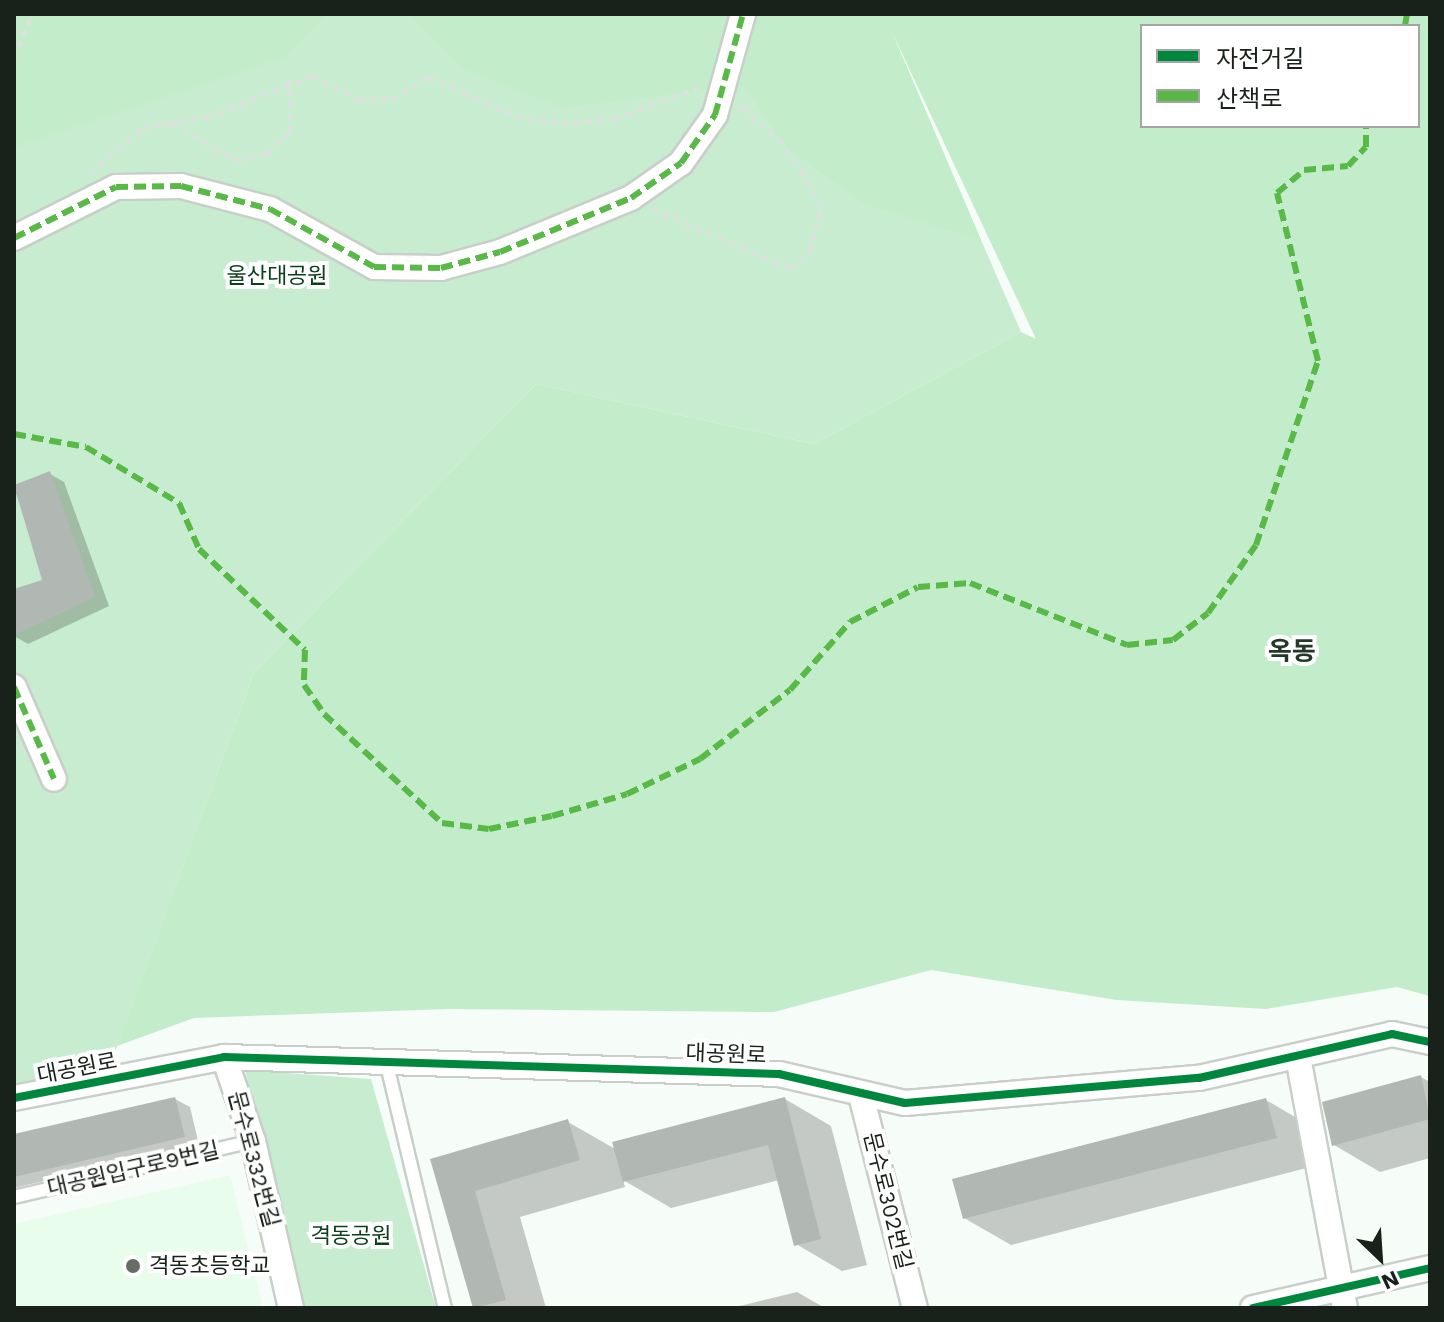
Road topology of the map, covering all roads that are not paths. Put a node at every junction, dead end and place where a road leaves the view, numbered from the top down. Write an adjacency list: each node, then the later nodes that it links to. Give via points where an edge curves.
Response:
1 (743, 14): 2 (street, via 724,86 681,163 631,198 441,268 374,267 270,209 181,186 116,187)
2 (14, 238)
3 (14, 687): 4 (street)
4 (54, 779)
5 (1430, 1042): 7 (street, 대공원로, via 1392,1034)
6 (224, 1057): 8 (street, 대공원로); 10 (street, 대공원로); 11 (street, 문수로332번길)
7 (1298, 1057): 9 (street, 대공원로, via 1199,1078 905,1103); 14 (street)
8 (386, 1061): 9 (street, 대공원로, via 779,1074); 16 (lane)
9 (861, 1095): 17 (street, 문수로302번길)
10 (14, 1098)
11 (253, 1141): 12 (lane, 대공원입구로9번길); 15 (street, 문수로332번길)
12 (14, 1197)
13 (1430, 1268): 14 (street)
14 (1343, 1300): 18 (street)
15 (291, 1308)
16 (445, 1308)
17 (915, 1308)
18 (1253, 1308)

